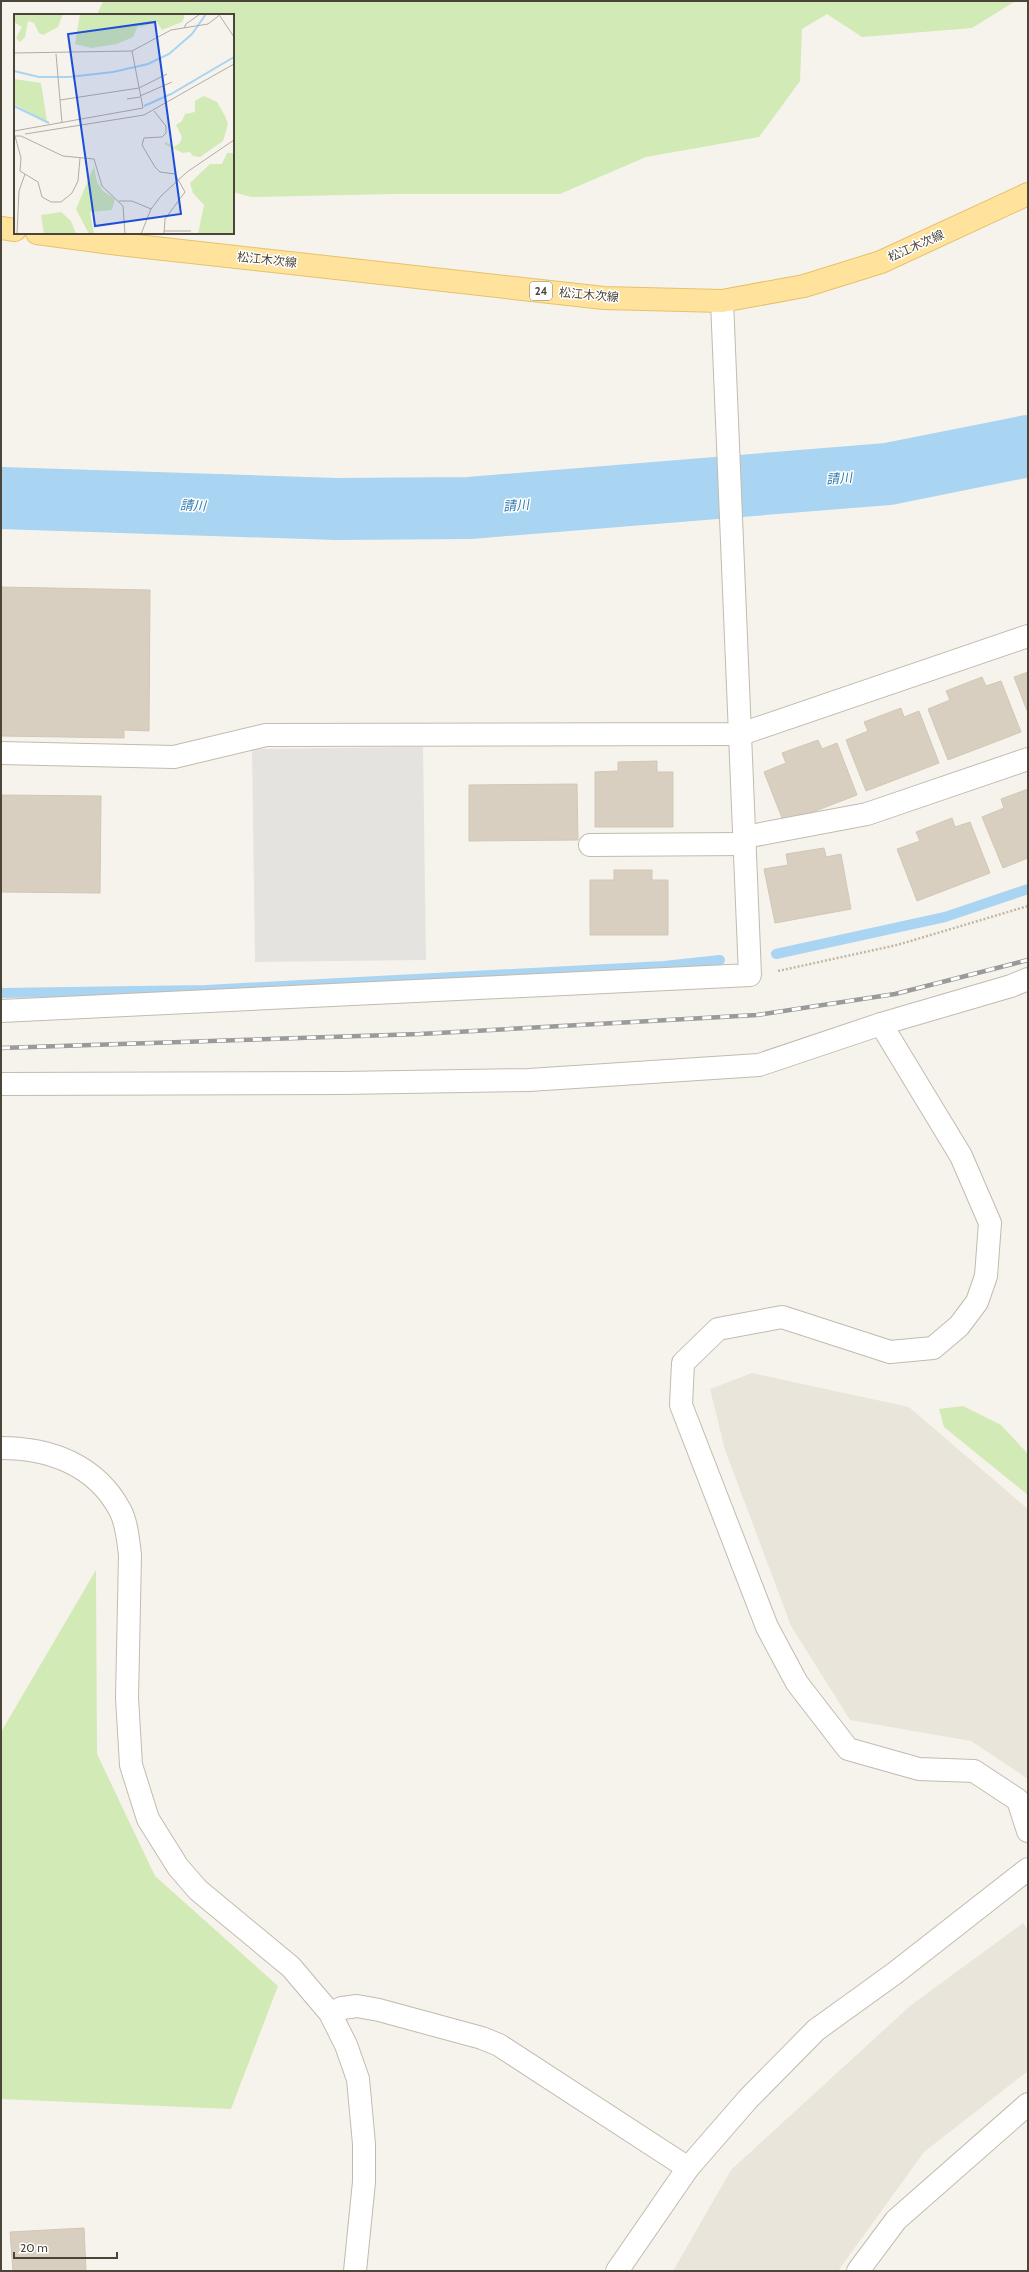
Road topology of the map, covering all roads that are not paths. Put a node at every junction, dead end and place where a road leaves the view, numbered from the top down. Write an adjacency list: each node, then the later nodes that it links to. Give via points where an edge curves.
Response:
1 (1028, 194): 5 (main road, 松江木次線 / 24, via 881,262 804,286)
2 (1, 228): 3 (main road)
3 (14, 230)
4 (44, 234): 5 (main road, 松江木次線 / 24, via 604,298)
5 (722, 301): 7 (street)
6 (1028, 636): 7 (street)
7 (741, 734): 8 (street, via 266,735 174,757); 10 (street)
8 (1, 753)
9 (1028, 759): 10 (street, via 867,814)
10 (745, 840): 11 (street); 13 (street, via 750,975)
11 (590, 845)
12 (1028, 979): 14 (street)
13 (1, 1011)
14 (881, 1024): 15 (street, via 759,1065 528,1080); 17 (street, via 961,1156 990,1223 986,1276 976,1302 959,1326 933,1348 890,1352 782,1317 718,1328 683,1363 681,1405 768,1627 797,1683 848,1749 919,1769 974,1771 1018,1800)
15 (1, 1084)
16 (1, 1448): 19 (street, via 43,1453 69,1460 105,1488 120,1511 128,1536 130,1555 127,1698 130,1758 148,1819 178,1867 198,1890 291,1968)
17 (1028, 1832)
18 (1028, 1869): 21 (street, via 895,1973 816,2030 748,2099)
19 (330, 2013): 21 (street, via 357,2006 379,2010 499,2045); 22 (street, via 346,2045 360,2092 364,2182)
20 (1028, 2104): 24 (street, via 896,2220)
21 (688, 2168): 23 (street)
22 (355, 2271)
23 (617, 2271)
24 (858, 2271)

